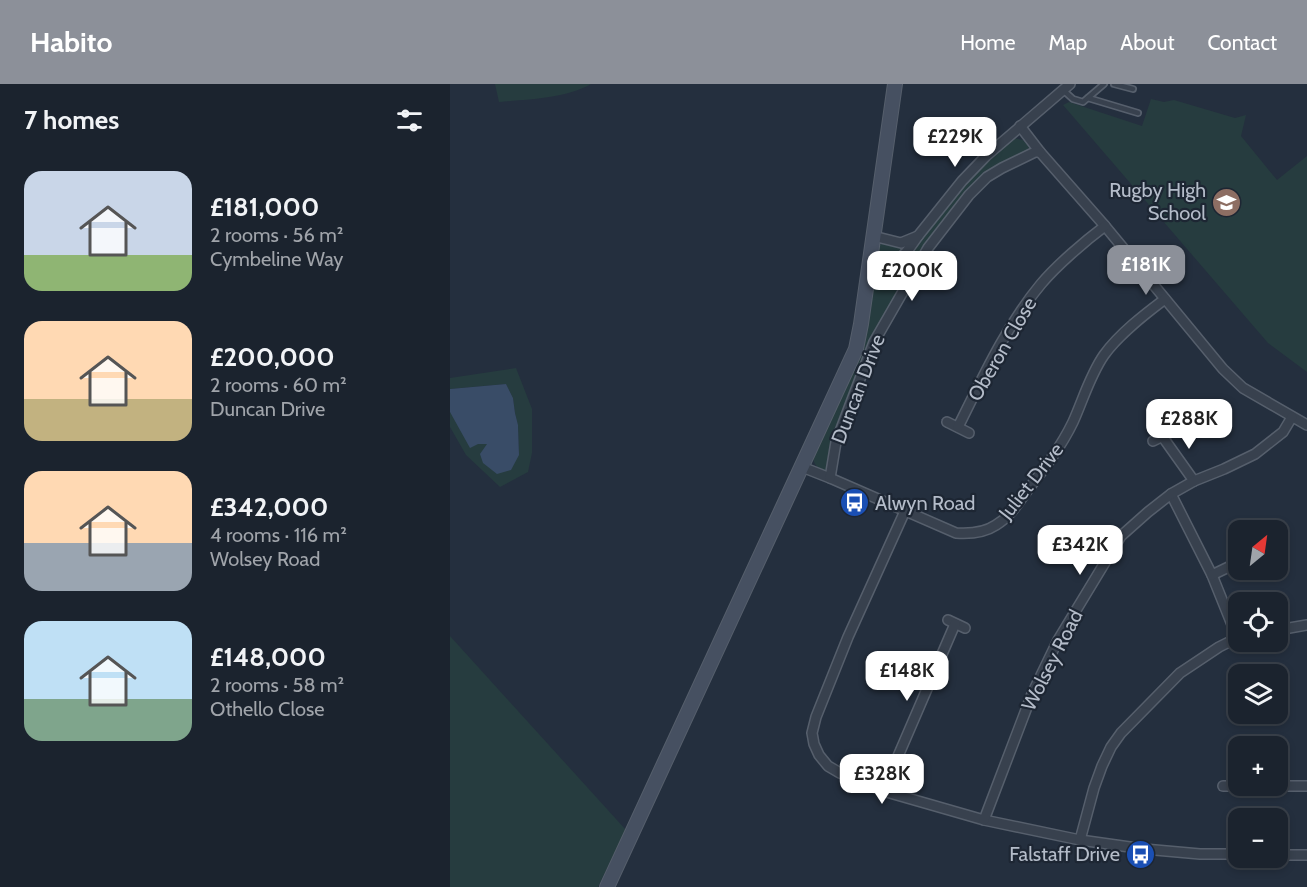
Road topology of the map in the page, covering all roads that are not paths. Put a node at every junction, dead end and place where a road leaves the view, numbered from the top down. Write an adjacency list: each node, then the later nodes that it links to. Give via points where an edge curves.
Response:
1 (895, 84): 11 (street)
2 (1104, 84): 6 (lane)
3 (1114, 84): 5 (lane)
4 (1067, 87): 6 (lane, via 1073,99 1083,102); 8 (street)
5 (1133, 89)
6 (1088, 98): 7 (lane)
7 (1138, 113)
8 (1020, 126): 9 (street); 12 (street, via 962,181)
9 (1040, 152): 10 (street); 22 (street, Duncan Drive, via 987,177 942,228 922,258 874,342 836,442)
10 (1105, 226): 14 (street); 18 (street, Oberon Close, via 1041,283 1001,344)
11 (873, 236): 12 (street, via 901,243); 13 (street)
12 (918, 236): 13 (street, via 896,261)
13 (869, 261): 21 (street, via 856,349)
14 (1165, 299): 15 (street, via 1243,388); 25 (street, Juliet Drive, via 1105,353 1064,440 1008,517 970,534 956,533)
15 (1292, 417): 17 (street); 23 (street, Wolsey Road, via 1283,432 1256,454)
16 (947, 422): 18 (street)
17 (1307, 425)
18 (958, 427): 19 (street)
19 (969, 433)
20 (1162, 436): 23 (street)
21 (802, 467): 22 (street, Juliet Drive); 43 (street)
22 (830, 478): 25 (street, Juliet Drive)
23 (1194, 481): 24 (street, Wolsey Road)
24 (1171, 494): 27 (street); 38 (street, Wolsey Road, via 1121,536 1058,640 1032,694)
25 (905, 511): 37 (street, via 812,733 819,755 828,766)
26 (1228, 567): 27 (street)
27 (1212, 575): 28 (street)
28 (1228, 613)
29 (956, 624): 37 (street)
30 (1307, 625): 31 (street)
31 (1288, 628)
32 (1228, 642): 39 (street, via 1180,673 1122,733 1102,766)
33 (1223, 786): 34 (street)
34 (1228, 786)
35 (1288, 786): 36 (street)
36 (1307, 786)
37 (884, 791): 38 (street)
38 (984, 820): 39 (street)
39 (1080, 840): 40 (street)
40 (1228, 854)
41 (1288, 855): 42 (street)
42 (1307, 855)
43 (607, 887)

